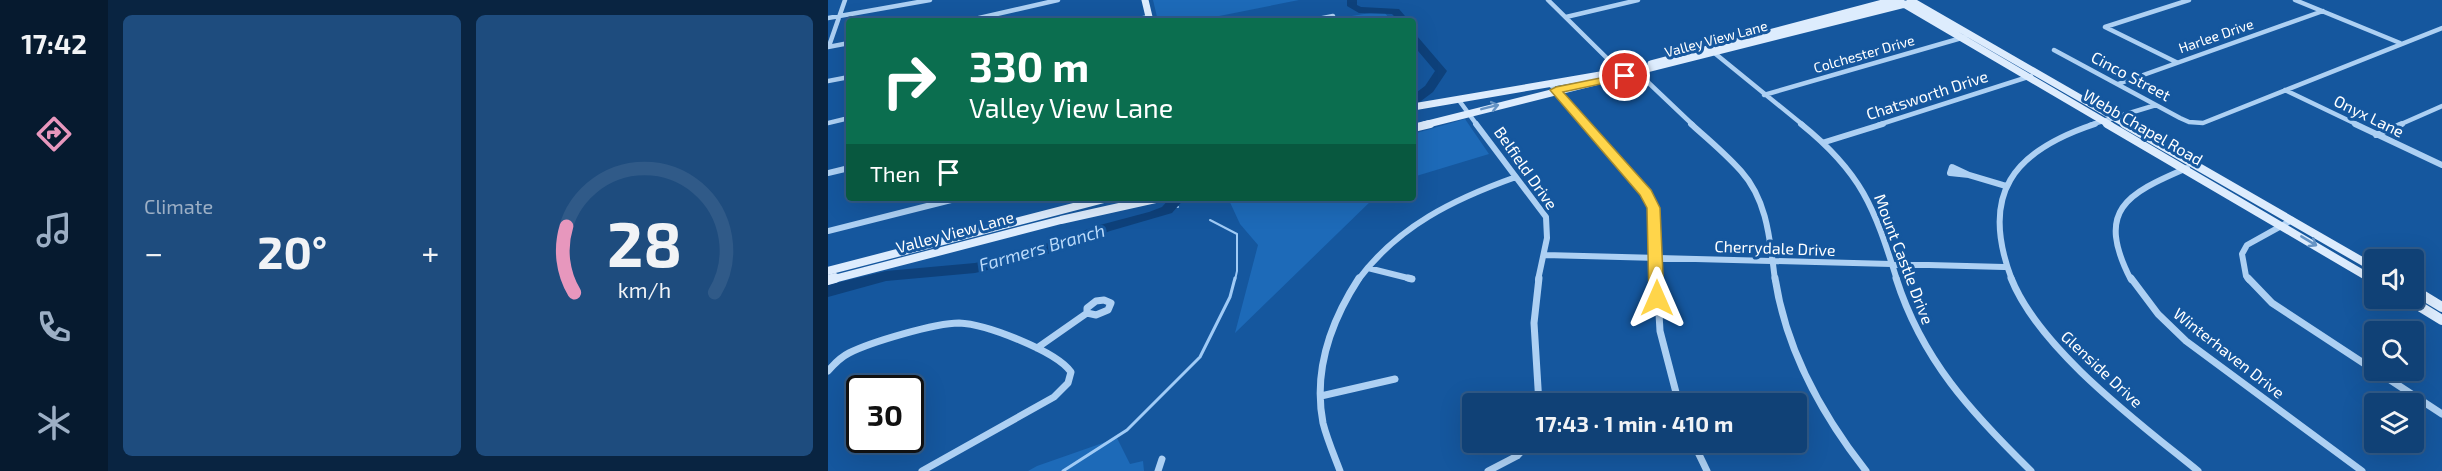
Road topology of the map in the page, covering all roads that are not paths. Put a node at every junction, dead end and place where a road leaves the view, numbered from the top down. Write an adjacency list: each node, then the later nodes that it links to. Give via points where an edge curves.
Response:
1 (845, 0): 11 (street)
2 (926, 0): 11 (street)
3 (1058, 0): 15 (street)
4 (1145, 0): 16 (main road)
5 (1548, 0): 13 (street)
6 (1638, 0): 13 (street)
7 (2189, 0): 26 (street, via 2105,27)
8 (2295, 0): 10 (street)
9 (1907, 1): 19 (main road, Webb Chapel Road); 20 (main road, Webb Chapel Road); 25 (main road, Valley View Lane)
10 (2323, 11): 22 (street); 26 (street, Harlee Drive)
11 (840, 15): 14 (street); 23 (street)
12 (1334, 16): 17 (street)
13 (1566, 17): 28 (street)
14 (828, 18)
15 (979, 18)
16 (1149, 18)
17 (1324, 18)
18 (2442, 28): 22 (street)
19 (1971, 35): 20 (street, Colchester Drive); 29 (main road, Webb Chapel Road)
20 (1962, 38): 30 (main road, Webb Chapel Road); 36 (street, Colchester Drive)
21 (846, 43): 23 (street)
22 (2400, 43): 35 (street)
23 (829, 46)
24 (2054, 50): 33 (street, Cinco Street)
25 (1712, 51): 27 (main road, Valley View Lane); 36 (street, Mount Castle Drive)
26 (2176, 62): 33 (street, Harlee Drive)
27 (1636, 71): 28 (main road, Valley View Lane); 66 (street, via 1751,183 1762,203)
28 (1622, 73): 34 (main road, Valley View Lane)
29 (2037, 74): 30 (street, Chatsworth Drive); 42 (main road, Webb Chapel Road)
30 (2028, 77): 44 (main road, Webb Chapel Road); 48 (street, Chatsworth Drive)
31 (846, 78): 32 (street)
32 (828, 81)
33 (2118, 84): 38 (street, Cinco Street)
34 (1552, 87): 37 (main road, Valley View Lane); 41 (main road, Valley View Lane, one-way to 34); 65 (street, via 1646,193 1653,208)
35 (2285, 90): 38 (street, Cinco Street, via 2203,123); 47 (street, Onyx Lane)
36 (1764, 95): 48 (street, Mount Castle Drive)
37 (1458, 99): 40 (main road, Valley View Lane); 41 (street, Belfield Drive)
38 (2156, 105): 42 (street, Glenside Drive)
39 (2442, 106): 47 (street)
40 (1416, 107)
41 (1468, 112): 46 (main road, Valley View Lane); 54 (street, Belfield Drive)
42 (2113, 117): 44 (street, Glenside Drive); 50 (main road, Webb Chapel Road)
43 (846, 119): 45 (street)
44 (2103, 122): 50 (main road, Webb Chapel Road); 55 (street, Glenside Drive, via 2064,135 2037,150)
45 (828, 123)
46 (1416, 127)
47 (2376, 135): 49 (street, Onyx Lane)
48 (1824, 142): 68 (street, Mount Castle Drive, via 1848,167 1873,208)
49 (2442, 165)
50 (2191, 167): 59 (main road, Webb Chapel Road); 60 (main road, Webb Chapel Road); 100 (street, Winterhaven Drive, via 2145,187 2123,204 2118,217 2117,248 2134,283 2166,323 2186,340)
51 (846, 169): 52 (street)
52 (828, 172)
53 (1969, 175): 55 (street)
54 (1516, 177): 64 (street, Belfield Drive, via 1546,217); 70 (street, via 1425,217)
55 (2006, 186): 69 (street, Glenside Drive, via 1998,221)
56 (947, 201): 61 (street)
57 (1096, 201): 71 (main road, Valley View Lane)
58 (1134, 201): 74 (main road, Valley View Lane)
59 (2292, 220): 60 (street); 62 (main road, Webb Chapel Road)
60 (2282, 225): 63 (main road, Webb Chapel Road, one-way to 63); 81 (street, via 2247,245 2242,254 2246,276 2272,303)
61 (828, 231)
62 (2340, 248): 63 (main road); 67 (main road, Webb Chapel Road)
63 (2330, 254): 72 (main road, Webb Chapel Road)
64 (1545, 255): 65 (street, Cherrydale Drive); 85 (street, Belfield Drive, via 1536,294)
65 (1657, 258): 66 (street, Cherrydale Drive); 86 (street, via 1660,331)
66 (1772, 262): 68 (street, Cherrydale Drive); 97 (street, via 1779,302 1797,355 1830,418)
67 (2364, 262)
68 (1892, 264): 69 (street, Cherrydale Drive); 98 (street, Mount Castle Drive, via 1911,319 1939,371 1966,405)
69 (2004, 267): 99 (street, Glenside Drive, via 2046,333 2068,358)
70 (1368, 268): 73 (street); 87 (street, via 1343,300 1331,325 1321,370)
71 (828, 271)
72 (2364, 274)
73 (1412, 279)
74 (828, 280)
75 (2424, 296): 76 (main road)
76 (2442, 307)
77 (2424, 309): 79 (main road)
78 (1087, 313): 80 (street)
79 (2442, 320)
80 (1037, 348): 82 (street, via 978,326 957,323 850,352); 92 (street, via 1067,364 1071,372 1064,388 1035,410)
81 (2364, 363)
82 (828, 370)
83 (1395, 379): 87 (street)
84 (2392, 381): 88 (street)
85 (1538, 393)
86 (1676, 393)
87 (1321, 396): 94 (street, via 1322,416)
88 (2442, 414)
89 (1521, 453): 95 (street)
90 (1699, 453): 96 (street)
91 (1162, 459): 93 (street)
92 (922, 471)
93 (1158, 471)
94 (1340, 471)
95 (1488, 471)
96 (1707, 471)
97 (1866, 471)
98 (2031, 471)
99 (2198, 471)
100 (2362, 471)

